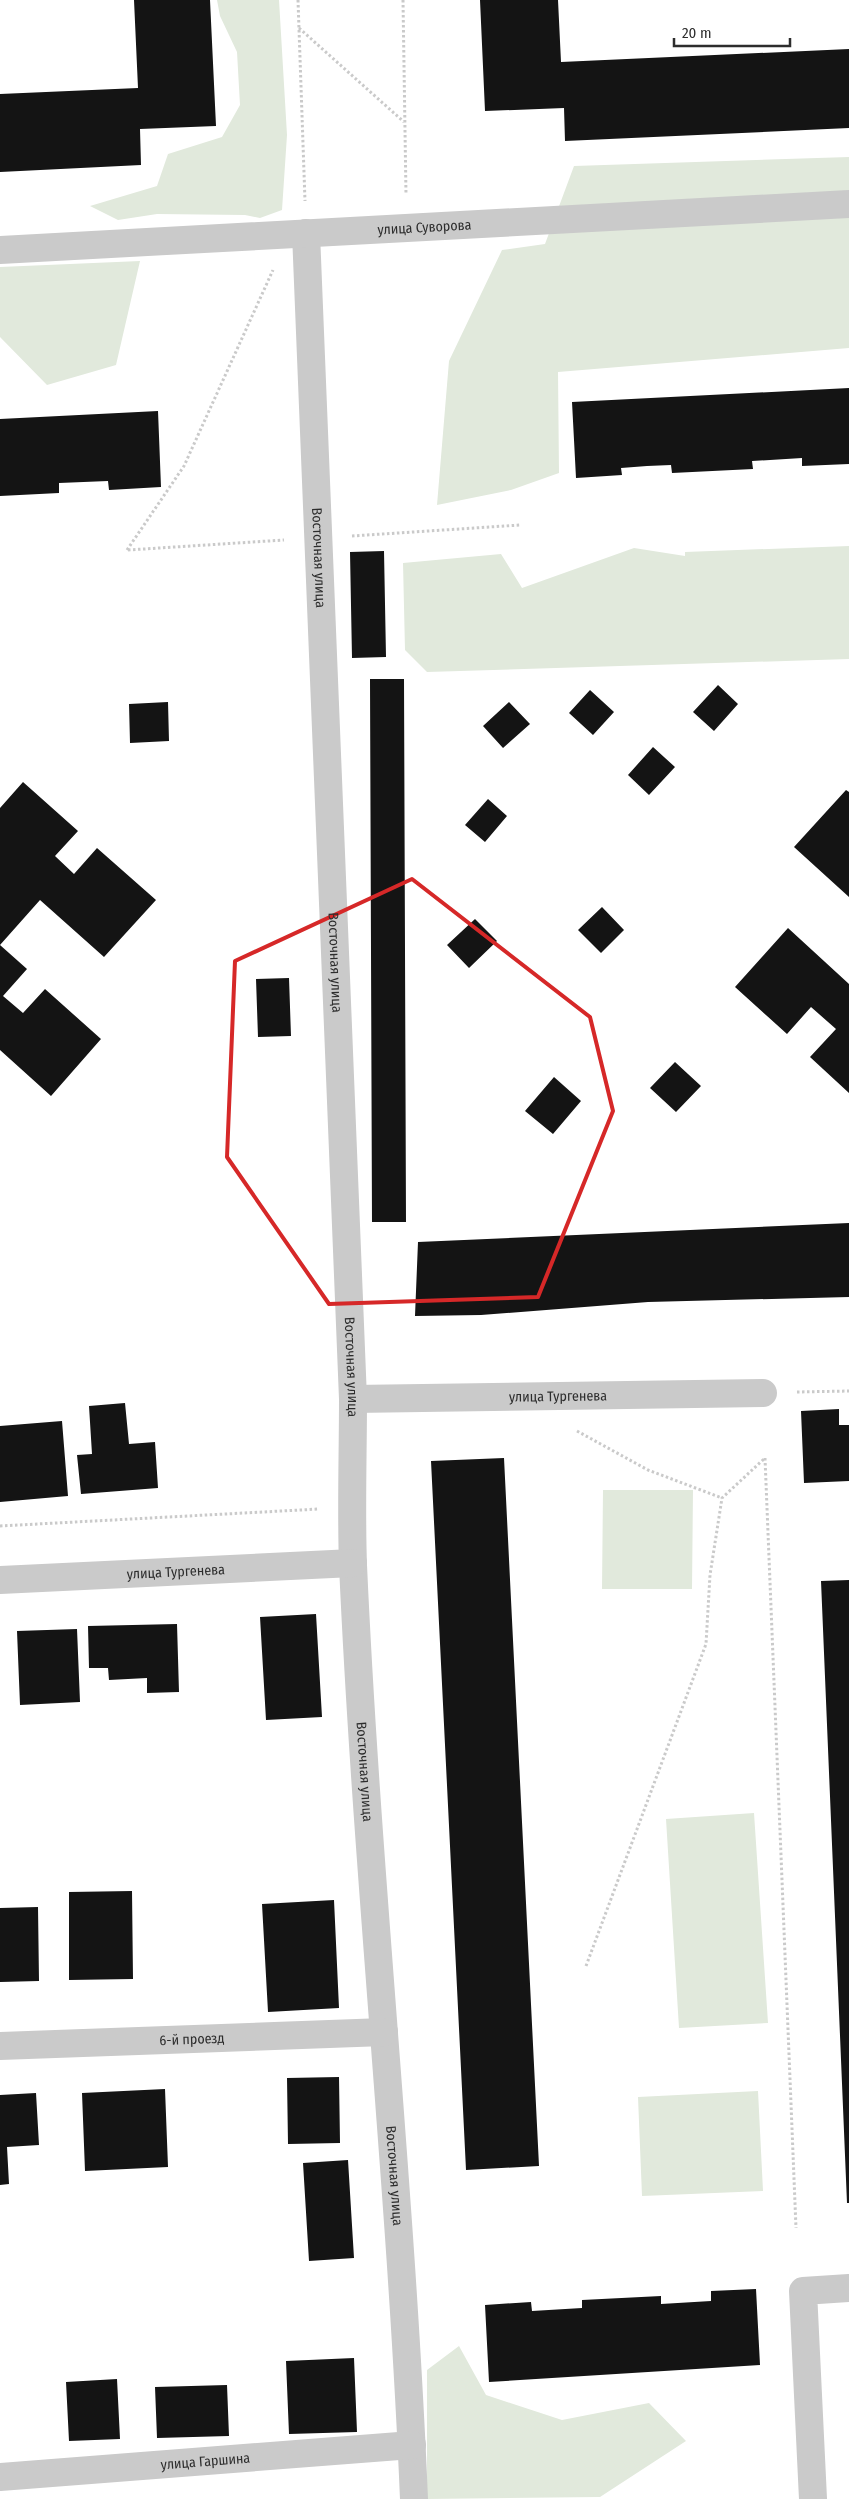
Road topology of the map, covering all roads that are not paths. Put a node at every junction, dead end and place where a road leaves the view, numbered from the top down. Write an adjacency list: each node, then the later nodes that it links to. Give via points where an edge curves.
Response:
1 (849, 204): 2 (street, улица Суворова)
2 (306, 233): 3 (street, улица Суворова); 5 (street, Восточная улица)
3 (0, 250)
4 (763, 1393): 5 (street, улица Тургенева)
5 (352, 1399): 6 (street, Восточная улица)
6 (353, 1563): 7 (street, улица Тургенева); 8 (street, Восточная улица)
7 (0, 1580)
8 (384, 2032): 9 (street, 6-й проезд); 11 (street, Восточная улица)
9 (0, 2046)
10 (849, 2288): 14 (street, via 803,2291)
11 (412, 2445): 12 (street, улица Гаршина); 13 (street, Восточная улица)
12 (0, 2477)
13 (414, 2499)
14 (813, 2499)

